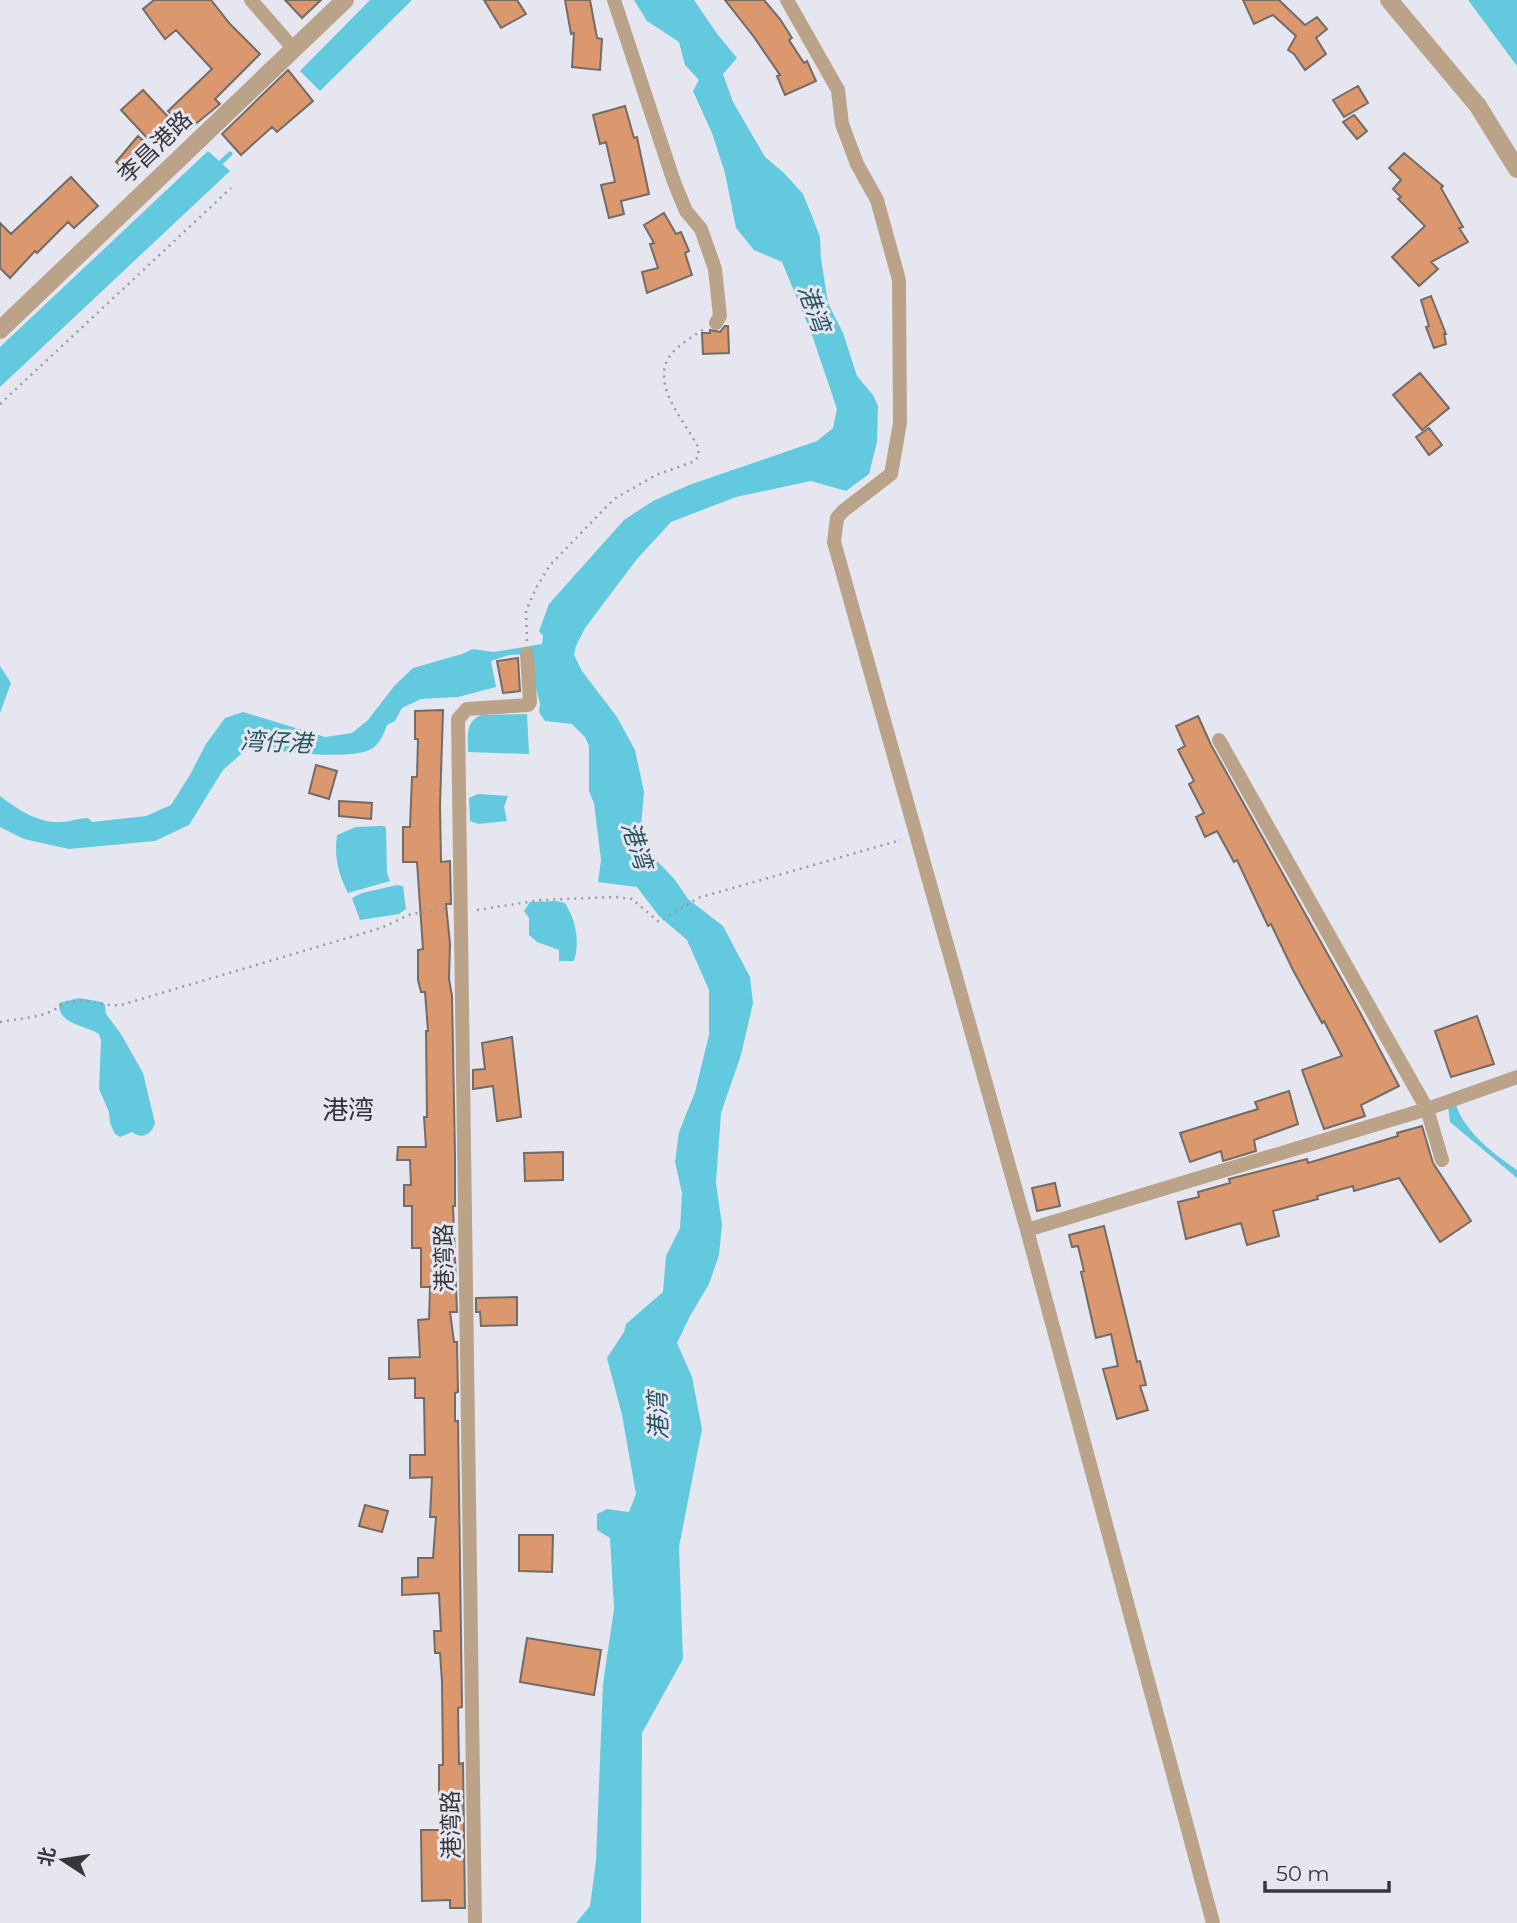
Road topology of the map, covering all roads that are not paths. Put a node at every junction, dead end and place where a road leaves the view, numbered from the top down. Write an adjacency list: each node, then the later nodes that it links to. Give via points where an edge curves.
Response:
1 (251, 0): 6 (street)
2 (345, 0): 6 (street, 李昌港路)
3 (614, 0): 8 (street, via 674,182 686,211 701,229 715,269 720,316)
4 (786, 0): 15 (street, via 838,90 842,124 877,200 899,280 900,424 891,474 837,518 834,542)
5 (1389, 0): 7 (street, via 1478,106)
6 (293, 48): 9 (street, 李昌港路)
7 (1517, 169)
8 (716, 323)
9 (0, 330)
10 (527, 654): 16 (street, 港湾路, via 528,705 467,709 458,719)
11 (1219, 740): 13 (street)
12 (1517, 1077): 13 (street)
13 (1427, 1109): 14 (street); 15 (street)
14 (1442, 1160)
15 (1027, 1230): 17 (street)
16 (475, 1923)
17 (1213, 1923)

